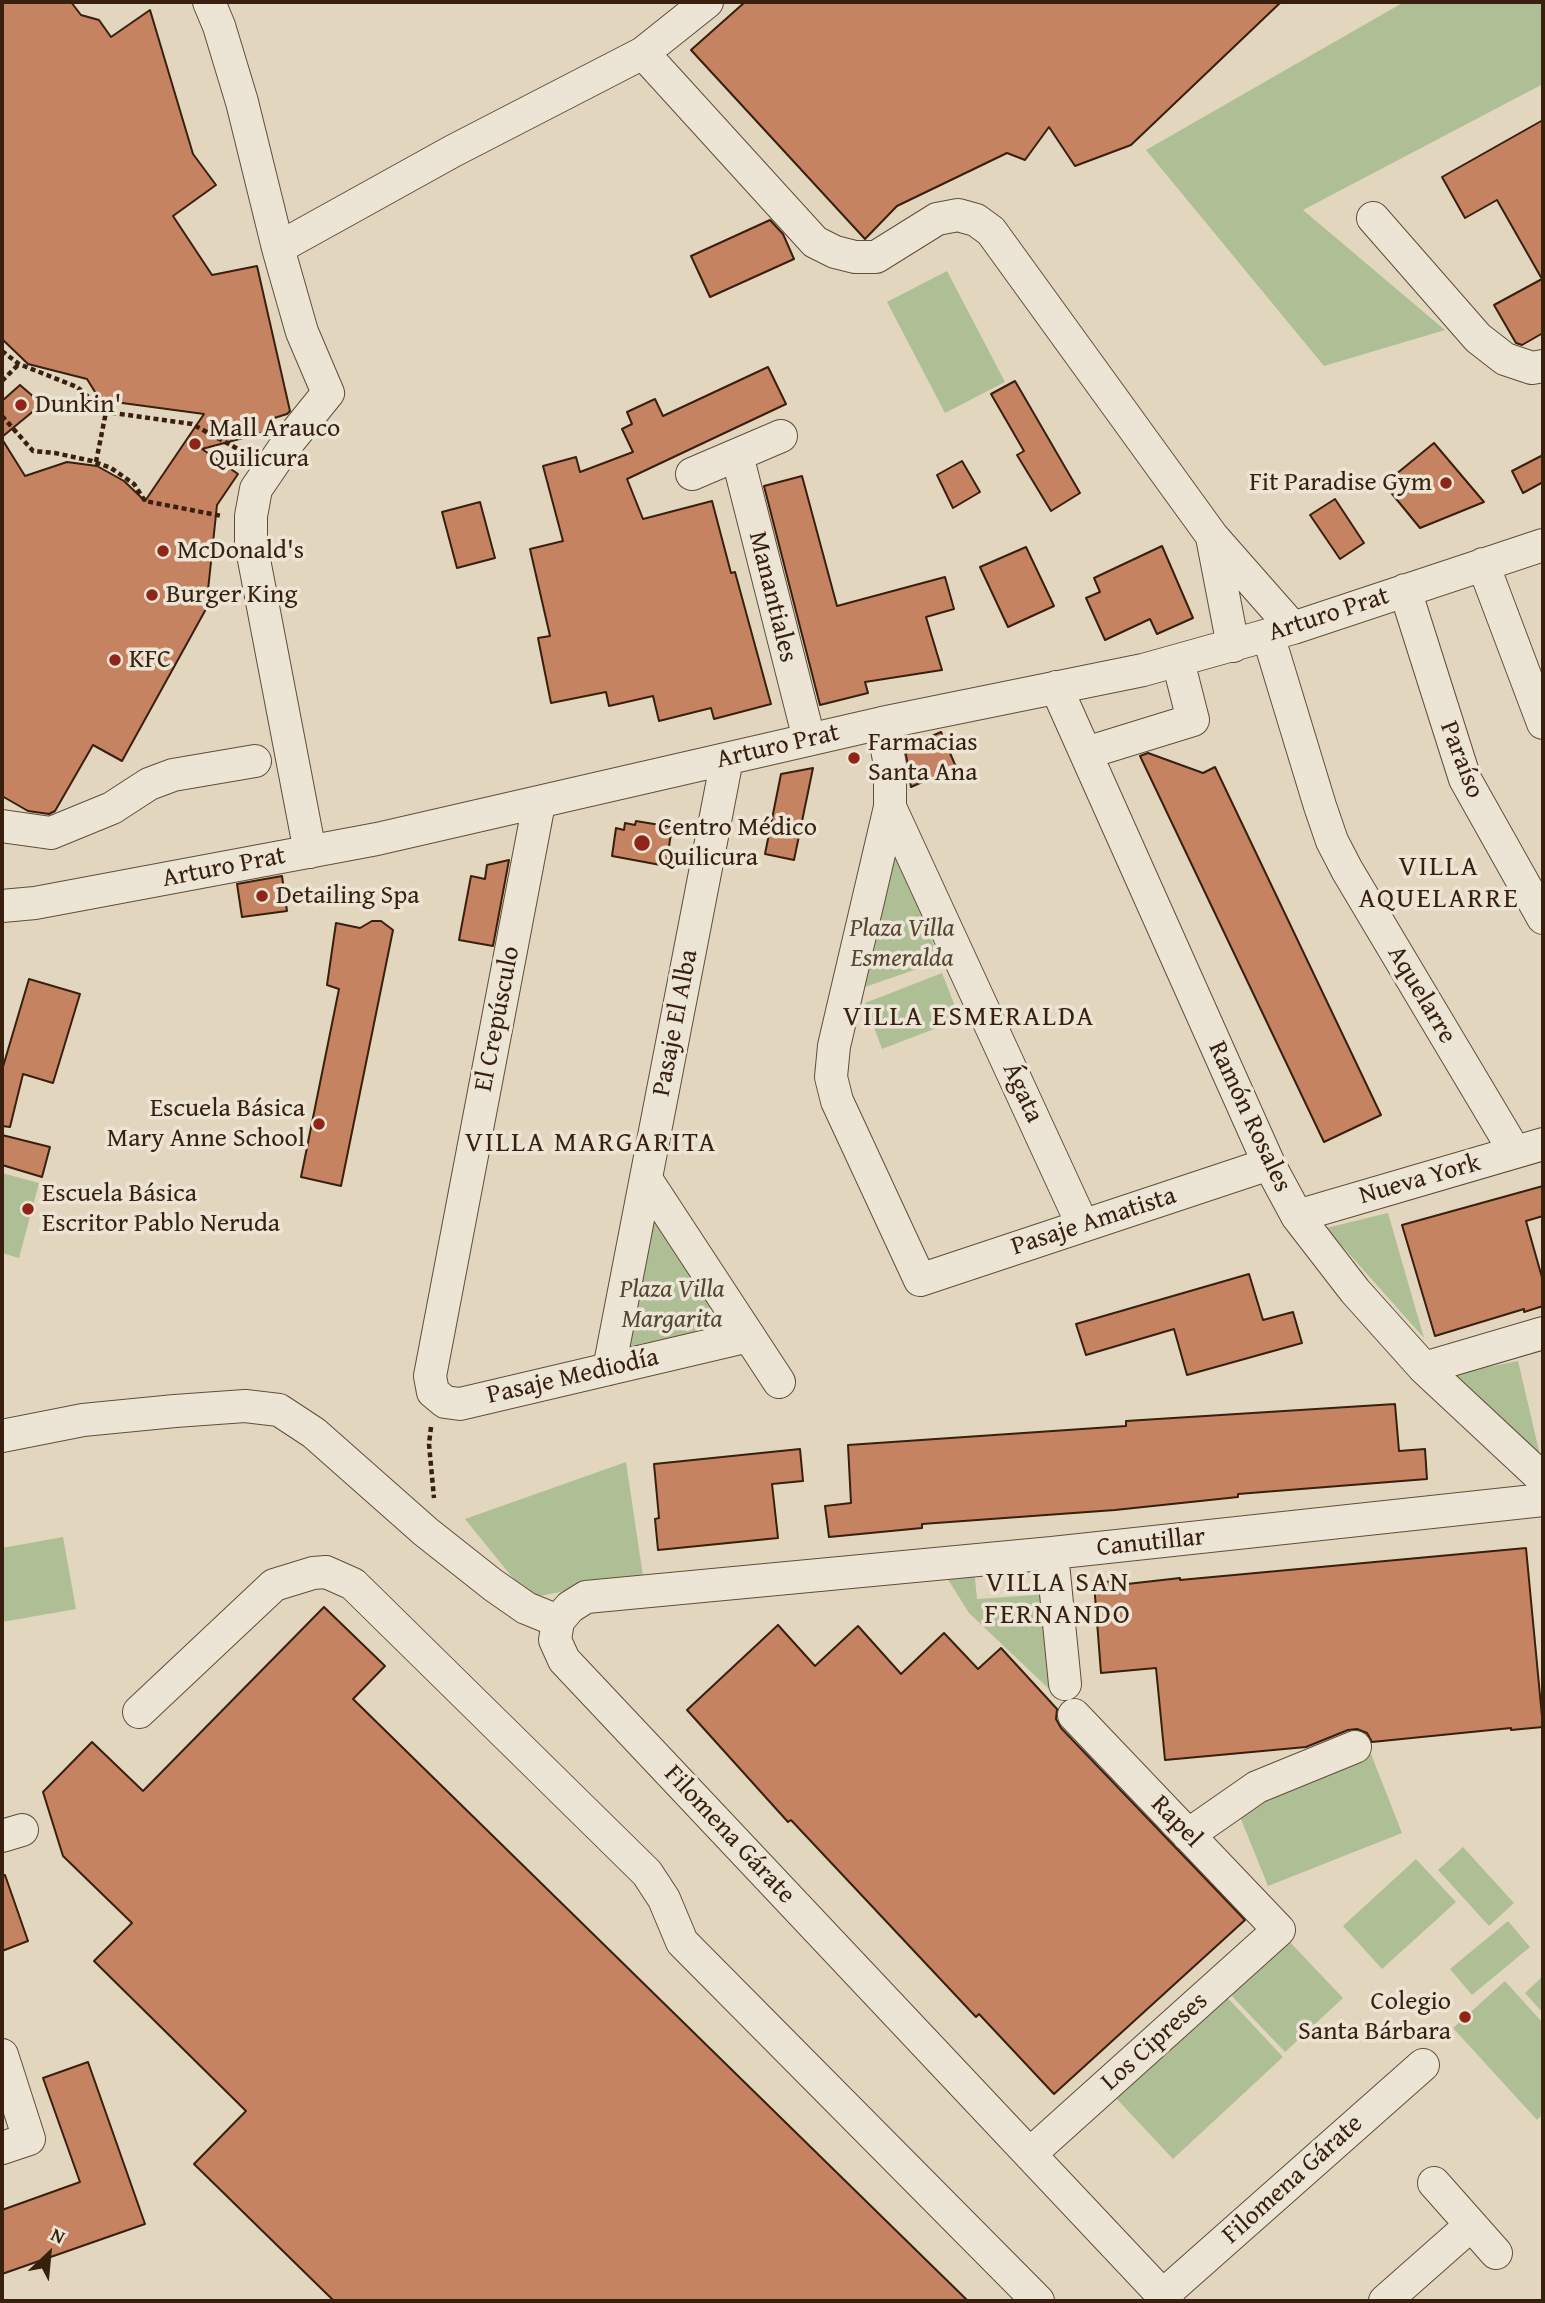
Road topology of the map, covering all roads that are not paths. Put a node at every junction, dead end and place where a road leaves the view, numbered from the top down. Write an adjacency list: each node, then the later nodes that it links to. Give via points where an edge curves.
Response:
1 (209, 2): 5 (street, via 242,102)
2 (707, 2): 3 (street)
3 (643, 53): 5 (street); 10 (street, via 814,242 835,253 876,257 937,219 958,215 991,231)
4 (1373, 218): 6 (street, via 1478,338 1505,359 1532,368)
5 (278, 248): 27 (street, via 302,332 328,393 256,489 250,516 251,544)
6 (1543, 366)
7 (781, 436): 8 (street)
8 (737, 455): 9 (street); 20 (street, Manantiales)
9 (692, 474)
10 (1212, 536): 14 (street); 15 (street)
11 (1543, 545): 12 (street, Arturo Prat)
12 (1483, 565): 13 (street, Arturo Prat); 19 (street)
13 (1405, 590): 14 (street, Arturo Prat); 29 (street, Paraíso, via 1465,779)
14 (1280, 631): 15 (street, Arturo Prat); 30 (street, Aquelarre, via 1332,841)
15 (1233, 646): 16 (street, Arturo Prat)
16 (1178, 661): 17 (street, Arturo Prat); 21 (street, via 1193,720)
17 (1056, 687): 18 (street, Arturo Prat); 21 (street, Ramón Rosales)
18 (882, 723): 20 (street, Arturo Prat); 25 (street, via 890,765)
19 (1543, 723)
20 (809, 739): 22 (street, Arturo Prat)
21 (1086, 753): 31 (street, Ramón Rosales)
22 (727, 759): 24 (street, Arturo Prat); 32 (street, Pasaje El Alba)
23 (255, 761): 26 (street, via 173,775 149,784 112,808 51,833)
24 (539, 803): 27 (street, Arturo Prat); 40 (street, El Crepúsculo, via 430,1376)
25 (890, 807): 34 (street, Ágata); 34 (street, Pasaje Amatista, via 834,1046 831,1077 837,1101 920,1280)
26 (2, 827)
27 (310, 852): 28 (street, Arturo Prat)
28 (2, 906)
29 (1543, 918)
30 (1529, 1148): 33 (street, Nueva York)
31 (1269, 1164): 33 (street, Ramón Rosales); 34 (street, Pasaje Amatista)
32 (646, 1179): 36 (street); 38 (street, Pasaje El Alba)
33 (1297, 1216): 37 (street, Ramón Rosales, via 1355,1291)
34 (1083, 1226)
35 (1543, 1333): 37 (street)
36 (749, 1336): 38 (street, Pasaje Mediodía); 39 (street)
37 (1424, 1368): 42 (street, Ramón Rosales)
38 (609, 1369): 40 (street, Pasaje Mediodía, via 460,1404)
39 (779, 1382)
40 (438, 1399)
41 (2, 1436): 45 (street, via 83,1420 175,1411 245,1406 279,1410 314,1433 493,1585 526,1608)
42 (1543, 1479)
43 (1543, 1500): 44 (street, Canutillar)
44 (1052, 1553): 45 (street, Canutillar, via 586,1597); 46 (street)
45 (558, 1621): 55 (street, Filomena Gárate, via 555,1640 564,1660)
46 (1065, 1684)
47 (139, 1712): 60 (street, via 274,1585 326,1572 353,1584 648,1873 682,1942)
48 (1074, 1714): 50 (street, Rapel)
49 (1355, 1748): 50 (street, via 1257,1787)
50 (1188, 1835): 51 (street, Rapel)
51 (1279, 1930): 55 (street, Los Cipreses)
52 (2, 2055): 54 (street, via 29,2139)
53 (1423, 2065): 59 (street, Filomena Gárate)
54 (2, 2148)
55 (1030, 2154): 59 (street, Filomena Gárate)
56 (1434, 2183): 57 (street)
57 (1471, 2225): 58 (street); 61 (street)
58 (1496, 2253)
59 (1165, 2298)
60 (1038, 2301)
61 (1385, 2301)

